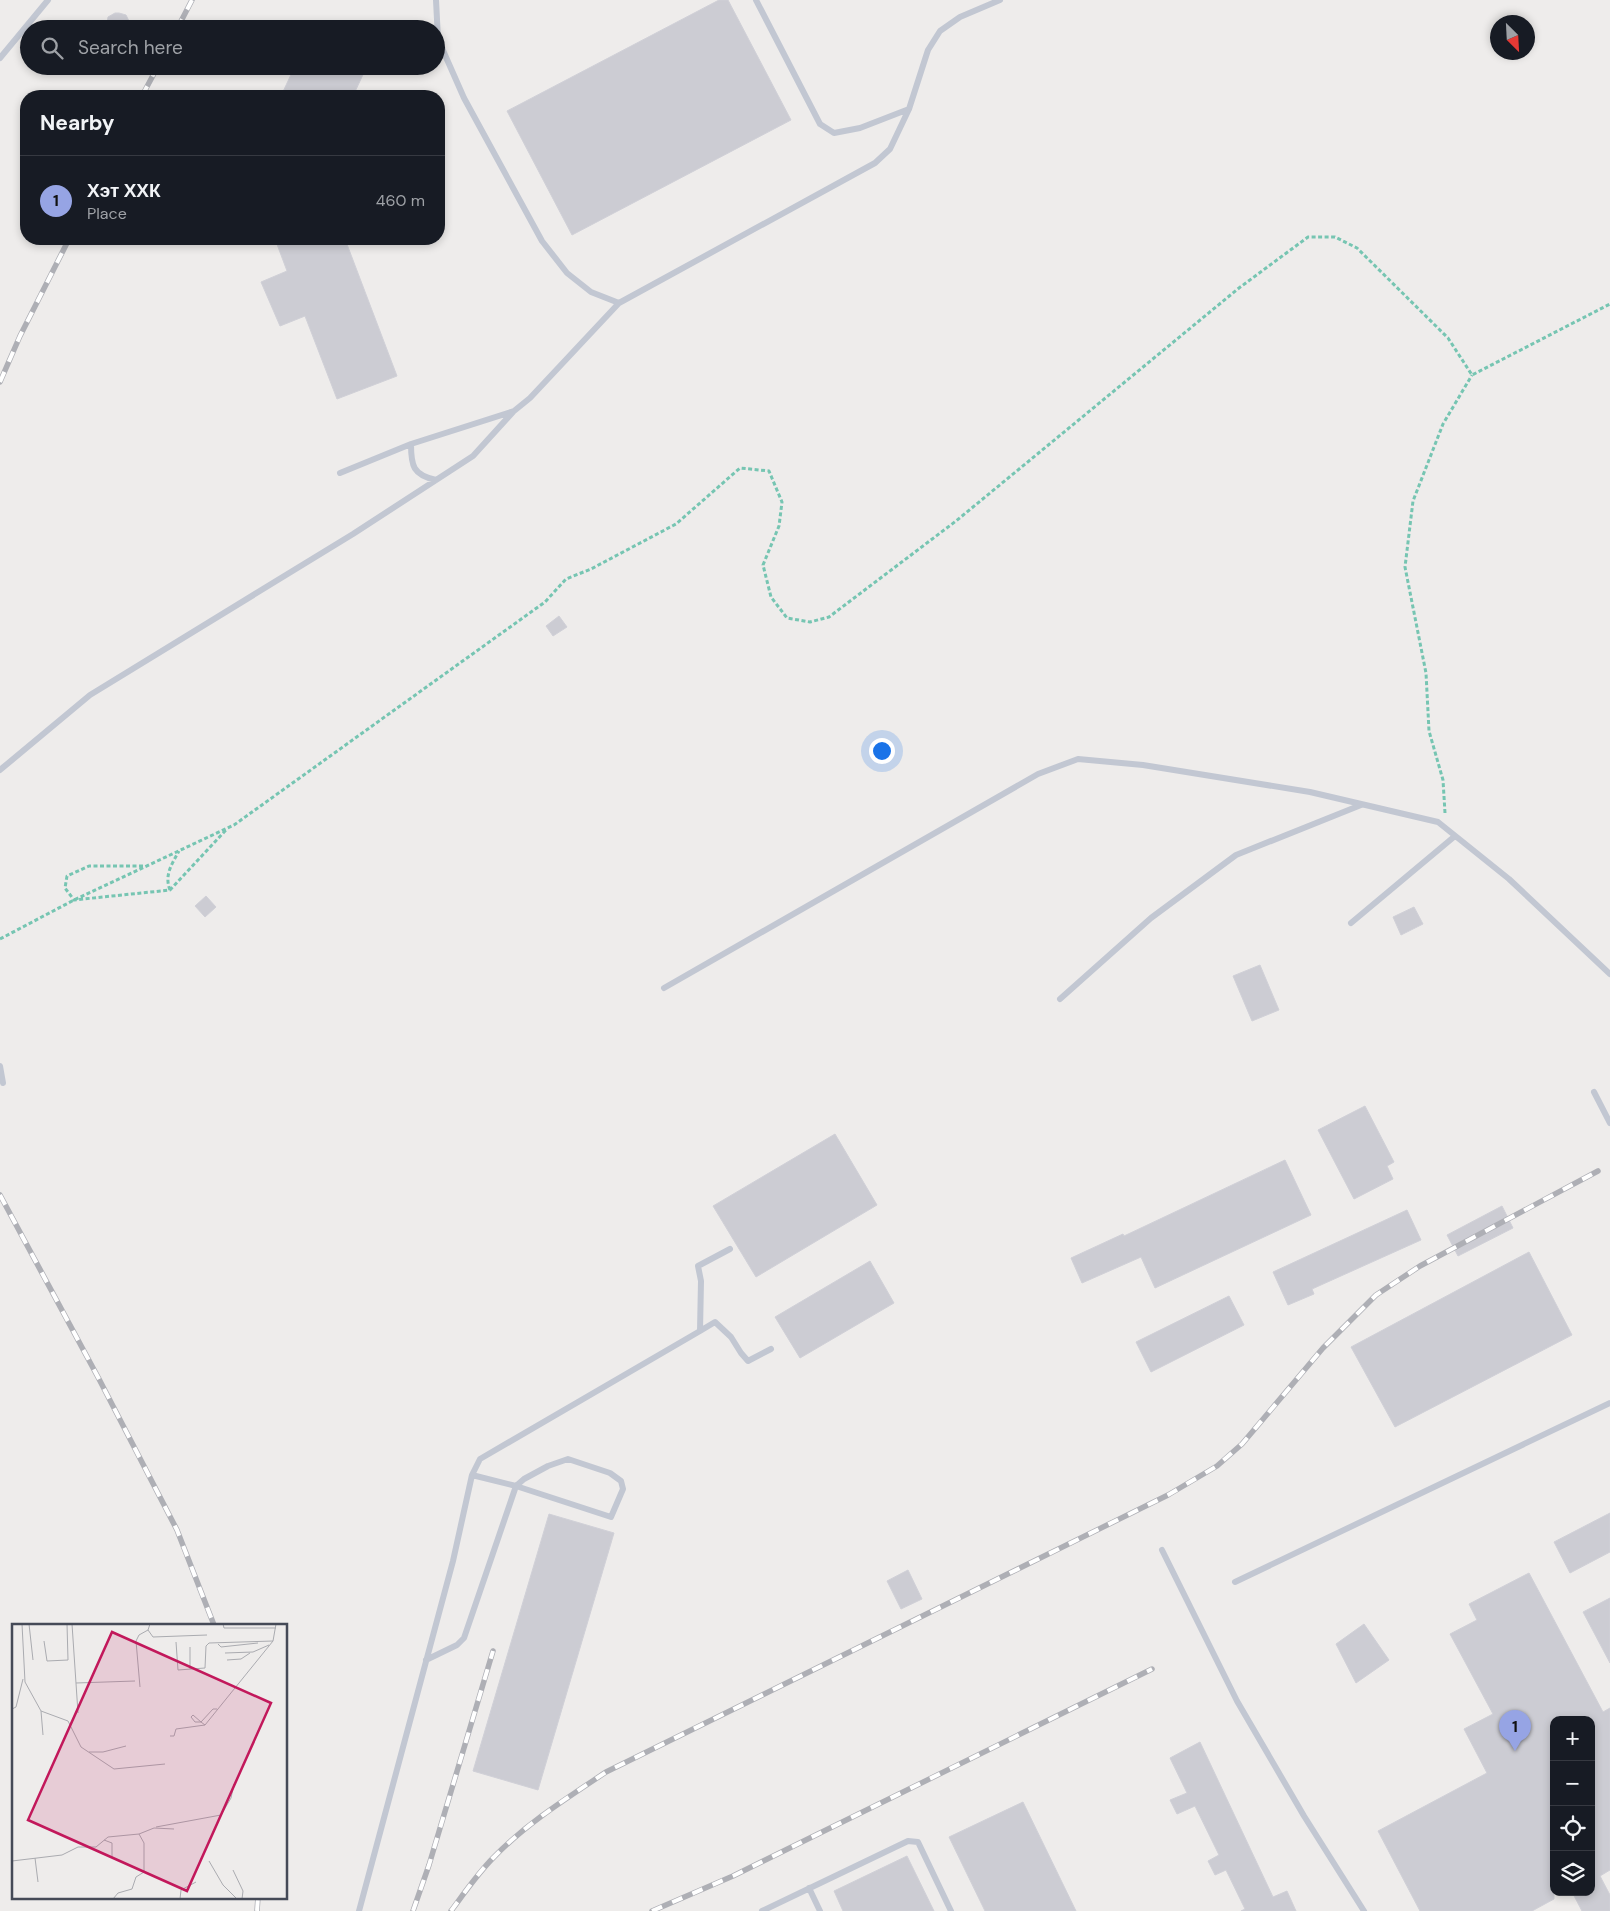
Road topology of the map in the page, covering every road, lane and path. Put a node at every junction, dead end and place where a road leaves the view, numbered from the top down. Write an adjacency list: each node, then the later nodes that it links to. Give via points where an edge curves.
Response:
1 (48, 0): 5 (lane)
2 (436, 0): 6 (lane)
3 (756, 0): 10 (lane, via 820,124 834,133 860,128)
4 (1000, 0): 10 (lane, via 960,17 940,31 928,50)
5 (31, 20)
6 (437, 20)
7 (20, 34): 9 (lane)
8 (445, 55): 11 (lane, via 464,98 542,241 567,273 591,292)
9 (0, 58)
10 (909, 109): 11 (lane, via 890,149 875,163)
11 (620, 303): 14 (lane)
12 (1610, 304): 13 (path)
13 (1472, 375): 20 (path, via 1448,338 1357,248 1335,237 1308,236 1239,288 956,521 829,617 810,622 786,618 771,597 763,565 779,526 782,502 769,471 740,468 676,524 566,579 545,602); 21 (path, via 1443,424 1413,501 1405,567 1426,673 1429,732 1443,780)
14 (514, 411): 15 (lane); 17 (lane, via 473,456)
15 (411, 444): 16 (lane); 17 (lane, via 411,458 418,473)
16 (340, 473)
17 (436, 480): 18 (lane, via 90,695)
18 (0, 770)
19 (1363, 804): 21 (lane, via 1438,822); 30 (lane, via 1152,766 1078,759 1038,774); 31 (lane, via 1236,855 1151,918)
20 (228, 828): 23 (path); 25 (path)
21 (1446, 829): 22 (lane)
22 (1455, 836): 27 (lane); 29 (lane, via 1509,879)
23 (180, 851): 24 (path); 25 (path, via 167,873)
24 (146, 866): 26 (path); 26 (path, via 89,866 67,876 65,888)
25 (170, 890): 26 (path)
26 (74, 900): 28 (path)
27 (1350, 923)
28 (0, 940)
29 (1610, 974)
30 (664, 988)
31 (1060, 998)
32 (0, 1066): 33 (lane)
33 (4, 1083)
34 (1594, 1092): 35 (lane)
35 (1610, 1123)
36 (730, 1249): 37 (lane, via 698,1266)
37 (700, 1331): 38 (lane, via 715,1322 732,1337 748,1361); 40 (lane, via 480,1458)
38 (771, 1349)
39 (1610, 1403): 43 (lane)
40 (472, 1475): 41 (lane); 44 (lane)
41 (516, 1486): 41 (lane, via 548,1466 568,1459 610,1473 620,1481 623,1489 612,1517); 44 (lane, via 464,1638 457,1645)
42 (1162, 1550): 50 (lane, via 1237,1701)
43 (1235, 1582)
44 (426, 1660): 46 (lane)
45 (809, 1888): 47 (lane); 48 (lane); 49 (lane, via 908,1841 918,1842)
46 (359, 1911)
47 (762, 1911)
48 (820, 1911)
49 (951, 1911)
50 (1364, 1911)

